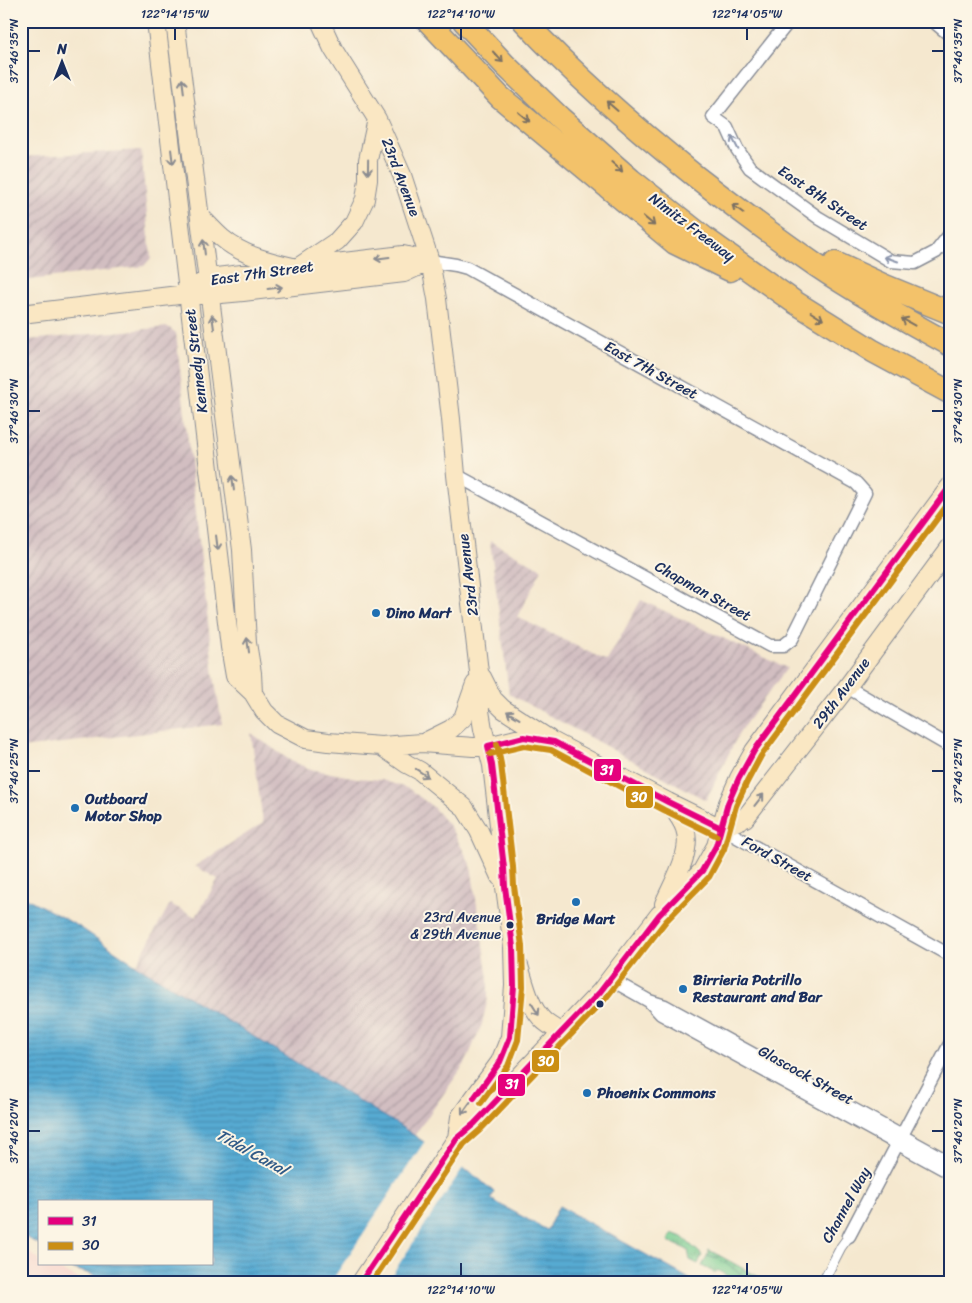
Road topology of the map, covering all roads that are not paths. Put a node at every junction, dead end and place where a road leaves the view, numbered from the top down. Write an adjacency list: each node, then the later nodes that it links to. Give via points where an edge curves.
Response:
1 (156, 21): 17 (main road, Kennedy Street, one-way to 17)
2 (176, 21): 11 (main road, Kennedy Street, one-way to 2)
3 (320, 21): 10 (main road, 23rd Avenue, via 333,49)
4 (428, 21): 18 (highway, one-way to 18, via 500,97 675,243)
5 (464, 21): 18 (highway, Nimitz Freeway, one-way to 18, via 560,118 631,180 707,240)
6 (524, 21): 13 (highway, one-way to 6, via 660,148 594,91)
7 (790, 21): 12 (street, East 8th Street, one-way to 7, via 936,252 915,263 891,261 819,218 750,168 726,127 713,117)
8 (933, 21): 9 (street)
9 (951, 36)
10 (377, 119): 14 (main road, 23rd Avenue, via 402,175); 15 (main road, one-way to 15, via 368,160 365,199 354,222 337,241)
11 (200, 216): 15 (main road, via 221,238 242,252); 16 (main road, Kennedy Street, one-way to 11)
12 (951, 232)
13 (777, 237): 19 (highway); 21 (highway, one-way to 13, via 818,267)
14 (430, 261): 15 (main road, East 7th Street, one-way to 15, via 403,255); 16 (main road, East 7th Street, one-way to 14, via 404,272); 23 (main road, 23rd Avenue, via 452,419); 25 (street, East 7th Street, via 467,268 856,483)
15 (297, 268): 16 (main road, East 7th Street)
16 (209, 287): 17 (main road, East 7th Street); 29 (main road, Kennedy Street, one-way to 16, via 247,643 242,550)
17 (187, 294): 20 (main road, East 7th Street); 29 (main road, Kennedy Street, one-way to 29, via 235,676)
18 (793, 300): 22 (highway, Nimitz Freeway, one-way to 22, via 873,351)
19 (951, 313)
20 (21, 314)
21 (951, 345)
22 (951, 393)
23 (456, 475): 25 (street, Chapman Street, via 770,646 783,646 792,639); 27 (main road, 23rd Avenue)
24 (951, 485): 36 (main road, via 754,751 728,803)
25 (865, 493)
26 (951, 546): 28 (main road, 29th Avenue)
27 (480, 672): 30 (main road, one-way to 27, via 503,709 493,699); 31 (main road, via 463,718 451,730); 33 (main road, 23rd Avenue, via 480,711)
28 (847, 687): 34 (street); 36 (main road, 29th Avenue, one-way to 28, via 745,818)
29 (254, 694): 32 (main road, Kennedy Street, via 277,724 306,739)
30 (554, 742): 33 (main road, Ford Street, via 524,737); 35 (main road, Ford Street)
31 (422, 744): 32 (main road, Kennedy Street); 33 (main road, Kennedy Street)
32 (381, 746): 37 (main road, Kennedy Street, one-way to 37, via 420,771 464,807)
33 (488, 746): 37 (main road, 23rd Avenue)
34 (951, 746)
35 (668, 802): 36 (main road, Ford Street); 38 (main road, via 685,829 687,842 685,858)
36 (721, 828): 38 (main road, via 716,846 702,871); 40 (street, Ford Street)
37 (505, 887): 39 (main road, 23rd Avenue)
38 (659, 915): 41 (main road)
39 (513, 946): 42 (main road, one-way to 42, via 530,1000 543,1020); 44 (main road, 23rd Avenue, one-way to 44, via 510,1037 500,1062 460,1117)
40 (951, 956)
41 (610, 979): 42 (main road); 45 (street, Glascock Street, via 649,1001 661,1014)
42 (562, 1034): 44 (main road)
43 (951, 1042): 45 (street, Channel Way)
44 (458, 1138): 49 (main road)
45 (899, 1140): 46 (street, Glascock Street); 47 (street, Glascock Street); 48 (street, Channel Way)
46 (951, 1162)
47 (951, 1173)
48 (849, 1236): 50 (street, Channel Way)
49 (361, 1282)
50 (823, 1282)

